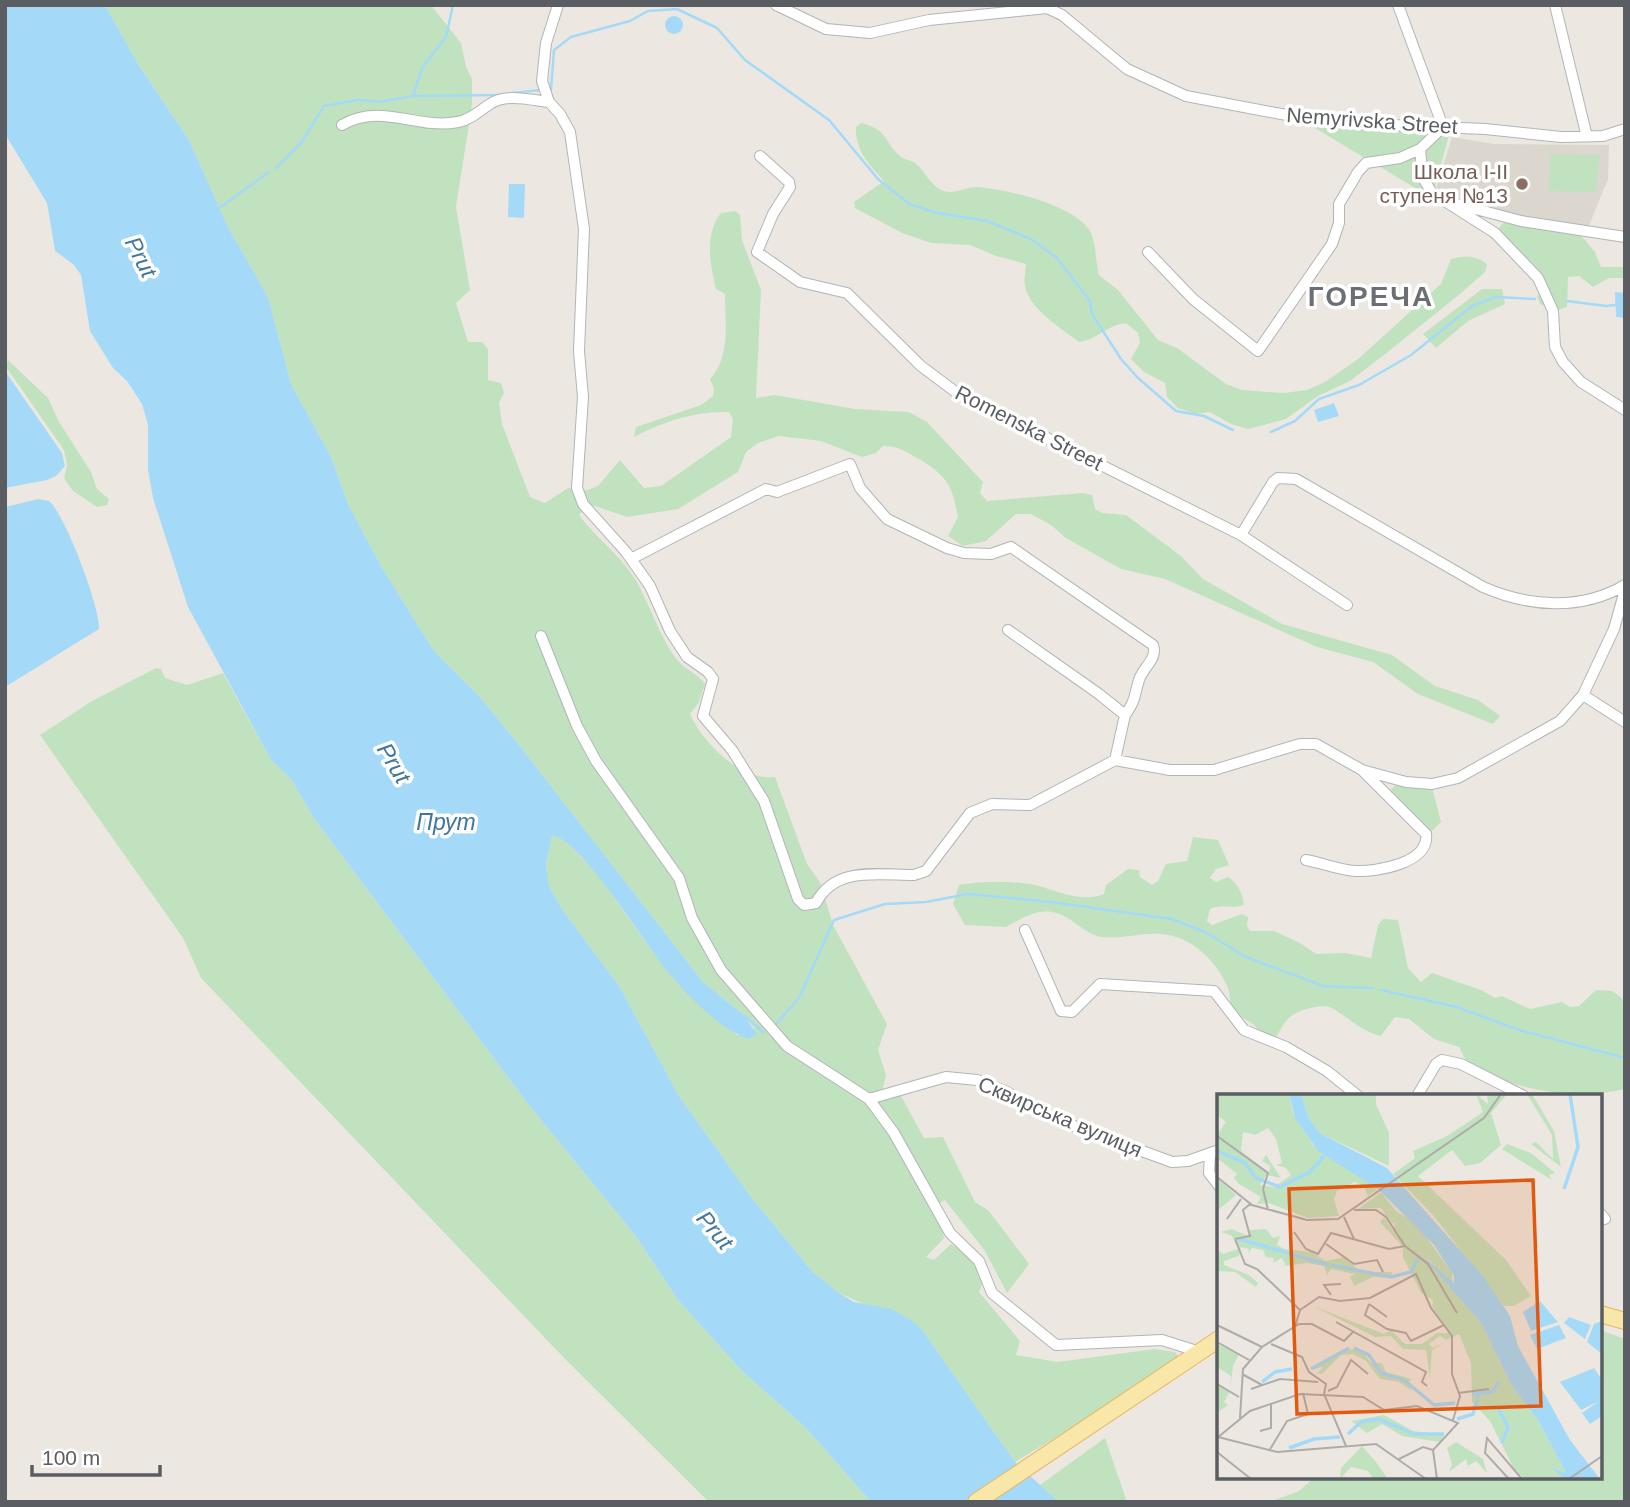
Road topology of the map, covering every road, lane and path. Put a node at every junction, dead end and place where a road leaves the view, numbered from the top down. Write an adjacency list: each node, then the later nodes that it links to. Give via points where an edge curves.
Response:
1 (558, 5): 5 (street, via 546,43 542,81)
2 (776, 5): 7 (street, Nemyrivska Street, via 826,29 870,33 929,20 1047,8 1062,15 1127,69 1186,96 1323,122)
3 (1398, 5): 7 (street)
4 (1555, 5): 9 (street)
5 (547, 100): 6 (street, via 508,98 456,122 424,122 385,114 357,116); 17 (street, via 570,132 584,229 579,351 583,397 577,488 583,504)
6 (342, 125)
7 (1443, 127): 9 (street, Nemyrivska Street); 10 (street)
8 (1625, 129): 9 (street, Nemyrivska Street)
9 (1587, 137)
10 (1420, 149): 12 (street, via 1423,178 1432,194); 14 (street, via 1400,158 1366,163 1358,172 1339,204 1332,244 1258,351 1193,299)
11 (760, 156): 16 (street, Romenska Street, via 790,187 757,252 800,282 847,293 921,366 957,393)
12 (1443, 200): 13 (street, via 1521,221); 15 (street, via 1495,233 1538,278 1553,311 1555,347 1563,362 1581,382)
13 (1625, 237)
14 (1148, 252)
15 (1625, 410)
16 (1241, 535): 18 (street, via 1273,482 1296,479 1483,587 1510,598 1593,601); 20 (street, Romenska Street)
17 (631, 559): 24 (street, via 766,489 777,492 850,464 860,488 887,519 964,553 991,554 1011,547 1153,645 1153,657 1139,681 1135,702); 26 (street, via 687,657 713,679 703,716 732,750 764,801 804,905 811,905 829,883 842,878 926,871 970,813 992,804 1030,805)
18 (1625, 585)
19 (1625, 590): 23 (street, via 1614,629)
20 (1347, 605)
21 (1008, 630): 24 (street)
22 (541, 636): 33 (street, via 577,726 596,761 679,878 692,918 721,970 787,1046)
23 (1583, 695): 25 (street); 27 (street, via 1560,721 1458,778 1406,782)
24 (1125, 715): 26 (street)
25 (1625, 722)
26 (1115, 760): 27 (street, via 1170,770 1214,770 1300,744 1316,744)
27 (1362, 770): 28 (street, via 1426,834 1418,856 1380,869 1354,871)
28 (1306, 860)
29 (1025, 930): 30 (street, via 1061,1011 1072,1012 1100,984 1214,991 1244,1030 1286,1047)
30 (1355, 1094)
31 (1418, 1094): 32 (street, via 1442,1060 1461,1064)
32 (1520, 1094)
33 (869, 1099): 34 (street, Сквирська вулиця, via 946,1077 976,1080 1052,1118 1154,1156 1172,1161); 39 (street, via 894,1133 950,1233 979,1261 992,1293 1005,1307 1056,1345 1162,1340)
34 (1214, 1152): 35 (street, via 1209,1173)
35 (1217, 1183)
36 (1602, 1315): 37 (main road)
37 (1625, 1321)
38 (1217, 1340): 39 (main road)
39 (1201, 1352): 40 (main road)
40 (976, 1502)

